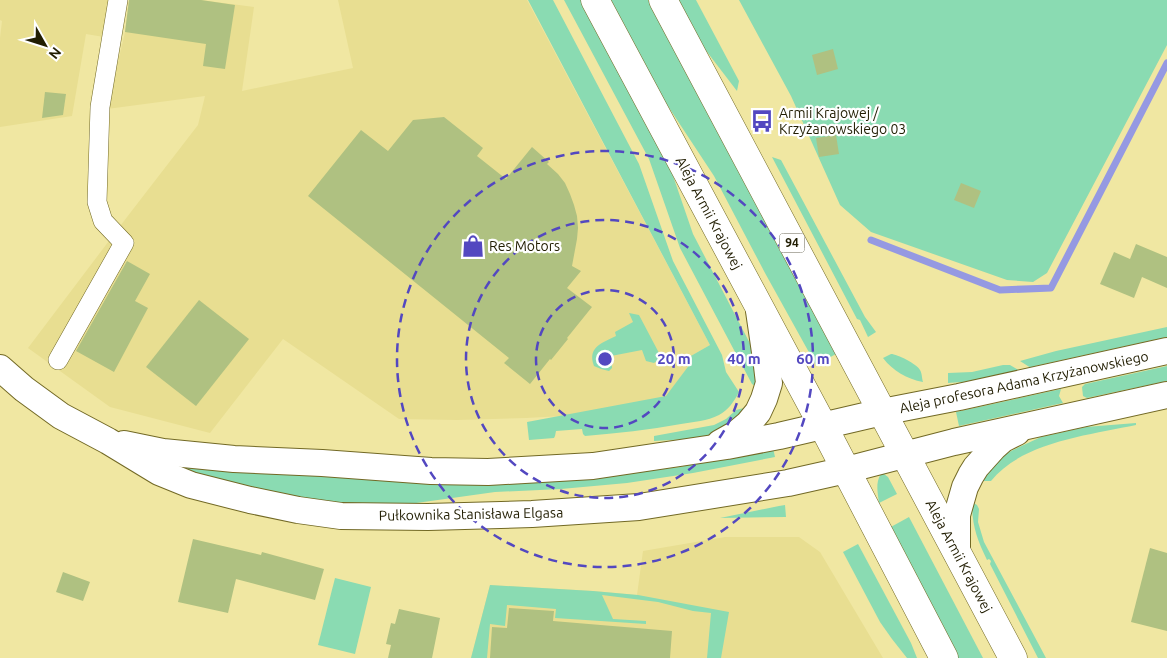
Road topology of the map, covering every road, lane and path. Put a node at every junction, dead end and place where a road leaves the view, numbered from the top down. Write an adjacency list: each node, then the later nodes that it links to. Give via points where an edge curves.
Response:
1 (118, 0): 6 (street, via 100,107 97,202 103,221 124,242)
2 (595, 0): 4 (main road, Aleja Armii Krajowej)
3 (662, 0): 11 (main road, Aleja Armii Krajowej / 94)
4 (758, 306): 13 (main road, Aleja Armii Krajowej); 15 (street, via 769,384 758,412 748,424)
5 (1167, 351): 8 (street, Aleja profesora Adama Krzyżanowskiego)
6 (58, 360)
7 (0, 368): 14 (street, Pułkownika Stanisława Elgasa, via 61,416)
8 (1090, 368): 10 (street, via 1077,377 1068,392 1079,408); 11 (street, Aleja profesora Adama Krzyżanowskiego)
9 (1167, 395): 10 (street)
10 (1092, 411): 12 (street)
11 (882, 412): 13 (street); 16 (main road, Aleja Armii Krajowej / 94)
12 (1036, 423): 16 (street); 18 (street, via 1003,439 971,475 957,516)
13 (823, 426): 15 (street, Pułkownika Stanisława Elgasa); 17 (main road, Aleja Armii Krajowej)
14 (108, 441): 15 (street, Pułkownika Stanisława Elgasa, via 163,452 234,460 488,472 594,466); 17 (street, Pułkownika Stanisława Elgasa, via 160,472 191,485 298,510 341,516 428,517 639,507 775,486)
15 (711, 448)
16 (905, 454): 17 (street); 18 (main road, Aleja Armii Krajowej / 94)
17 (846, 470): 19 (main road, Aleja Armii Krajowej)
18 (957, 553): 20 (main road, Aleja Armii Krajowej / 94)
19 (944, 658)
20 (1013, 658)

